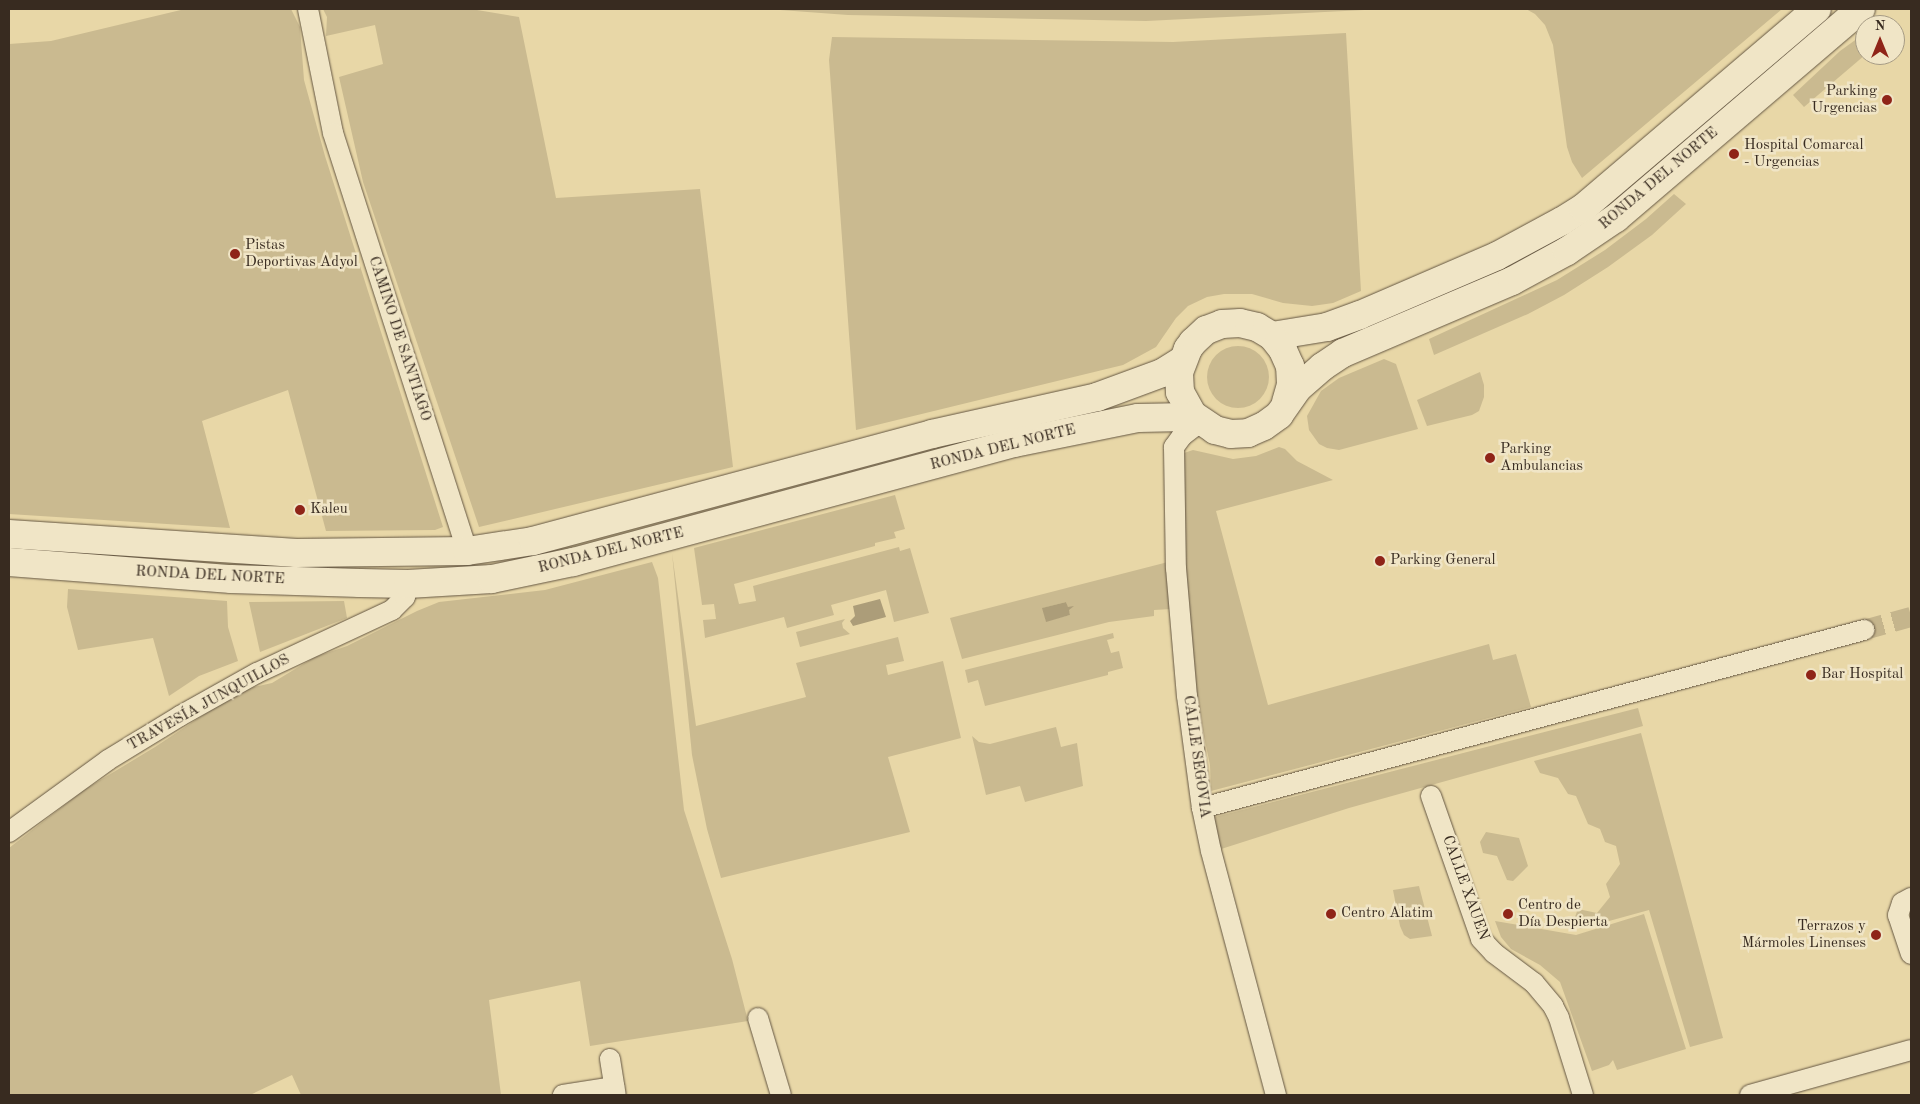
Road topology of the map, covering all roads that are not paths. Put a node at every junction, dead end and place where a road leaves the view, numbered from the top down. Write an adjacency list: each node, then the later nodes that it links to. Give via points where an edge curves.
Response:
1 (308, 9): 9 (street, CAMINO DE SANTIAGO, via 334,134)
2 (1817, 9): 4 (main road, RONDA DEL NORTE, via 1583,208 1562,221 1497,256 1360,315 1327,327)
3 (1861, 9): 6 (main road, RONDA DEL NORTE, via 1616,218 1567,252 1512,281 1343,353)
4 (1272, 336): 5 (main road, via 1257,327 1240,323 1222,324 1206,330); 6 (main road, via 1290,366)
5 (1172, 367): 7 (main road, via 1179,374 1180,392 1188,408); 9 (main road, RONDA DEL NORTE, via 1097,397 932,434 533,542)
6 (1294, 393): 7 (main road, via 1273,421 1248,433 1231,434)
7 (1200, 422): 11 (main road, RONDA DEL NORTE, via 1187,417 1160,416 1103,424 1014,443 573,562 492,579); 14 (street, CALLE SEGOVIA, via 1174,447 1179,612)
8 (9, 534): 9 (main road, RONDA DEL NORTE, via 296,553)
9 (467, 551)
10 (9, 562): 11 (main road, RONDA DEL NORTE, via 231,579)
11 (408, 584): 15 (street, TRAVESÍA JUNQUILLOS, via 405,597 392,610 258,673 180,716 108,760)
12 (1864, 630): 14 (street)
13 (1431, 796): 25 (street, CALLE XAUEN, via 1481,939 1494,953 1534,982 1553,1006)
14 (1202, 808): 24 (street, CALLE SEGOVIA, via 1238,961)
15 (9, 832)
16 (1911, 898): 17 (street, via 1902,904 1898,915)
17 (1911, 954)
18 (758, 1018): 23 (street)
19 (1911, 1050): 26 (street)
20 (610, 1059): 21 (street)
21 (615, 1091): 22 (street)
22 (563, 1095)
23 (781, 1095)
24 (1276, 1095)
25 (1583, 1095)
26 (1750, 1095)

